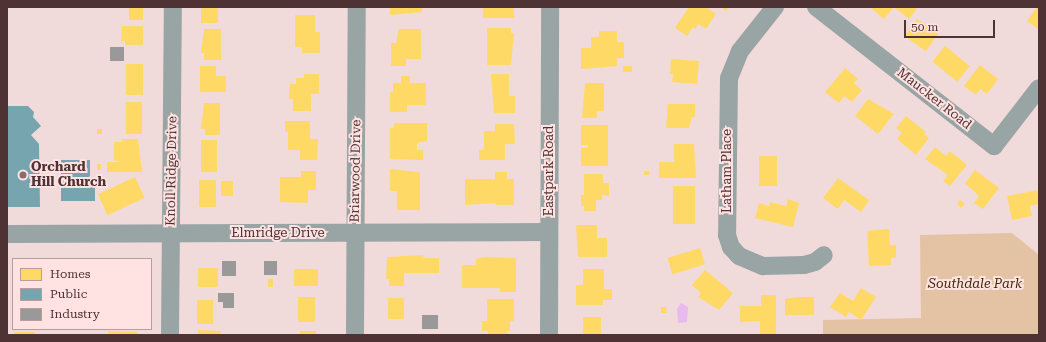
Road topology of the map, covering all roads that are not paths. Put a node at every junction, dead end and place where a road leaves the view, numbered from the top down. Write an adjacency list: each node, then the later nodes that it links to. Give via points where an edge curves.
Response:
1 (173, 7): 9 (street, Knoll Ridge Drive)
2 (357, 7): 7 (street, Briarwood Drive)
3 (550, 7): 8 (street, Eastpark Road)
4 (775, 7): 11 (street, Latham Place, via 740,51 729,78 727,235 731,247 739,256 763,266 804,265 815,262)
5 (816, 7): 6 (street, Maucker Road, via 994,146)
6 (1039, 88)
7 (355, 232): 8 (street, Elmridge Drive); 9 (street, Elmridge Drive); 13 (street, Briarwood Drive)
8 (549, 232): 14 (street, Eastpark Road)
9 (171, 233): 10 (street, Elmridge Drive); 12 (street, Knoll Ridge Drive)
10 (7, 234)
11 (824, 255)
12 (170, 335)
13 (355, 335)
14 (549, 335)

